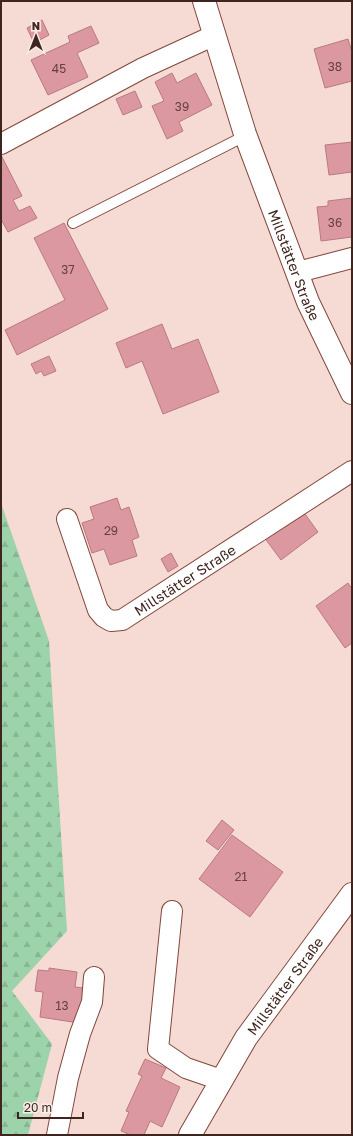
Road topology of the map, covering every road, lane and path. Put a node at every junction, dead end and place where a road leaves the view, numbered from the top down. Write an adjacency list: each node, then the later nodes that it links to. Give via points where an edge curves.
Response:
1 (204, 1): 2 (street, Millstätter Straße)
2 (215, 35): 3 (street, Millstätter Straße); 4 (street, via 143,68)
3 (245, 134): 5 (lane); 7 (street, Millstätter Straße)
4 (1, 144)
5 (74, 223)
6 (352, 258): 7 (street)
7 (298, 272): 8 (street, Millstätter Straße, via 308,302)
8 (352, 393)
9 (352, 471): 10 (street, Millstätter Straße, via 122,620 111,622 98,610)
10 (67, 519)
11 (352, 894): 14 (street, Millstätter Straße, via 246,1038)
12 (172, 911): 14 (street, via 158,1049 186,1068)
13 (94, 977): 15 (street, via 92,1002 68,1078)
14 (221, 1080): 16 (street, Millstätter Straße)
15 (57, 1135)
16 (190, 1135)

